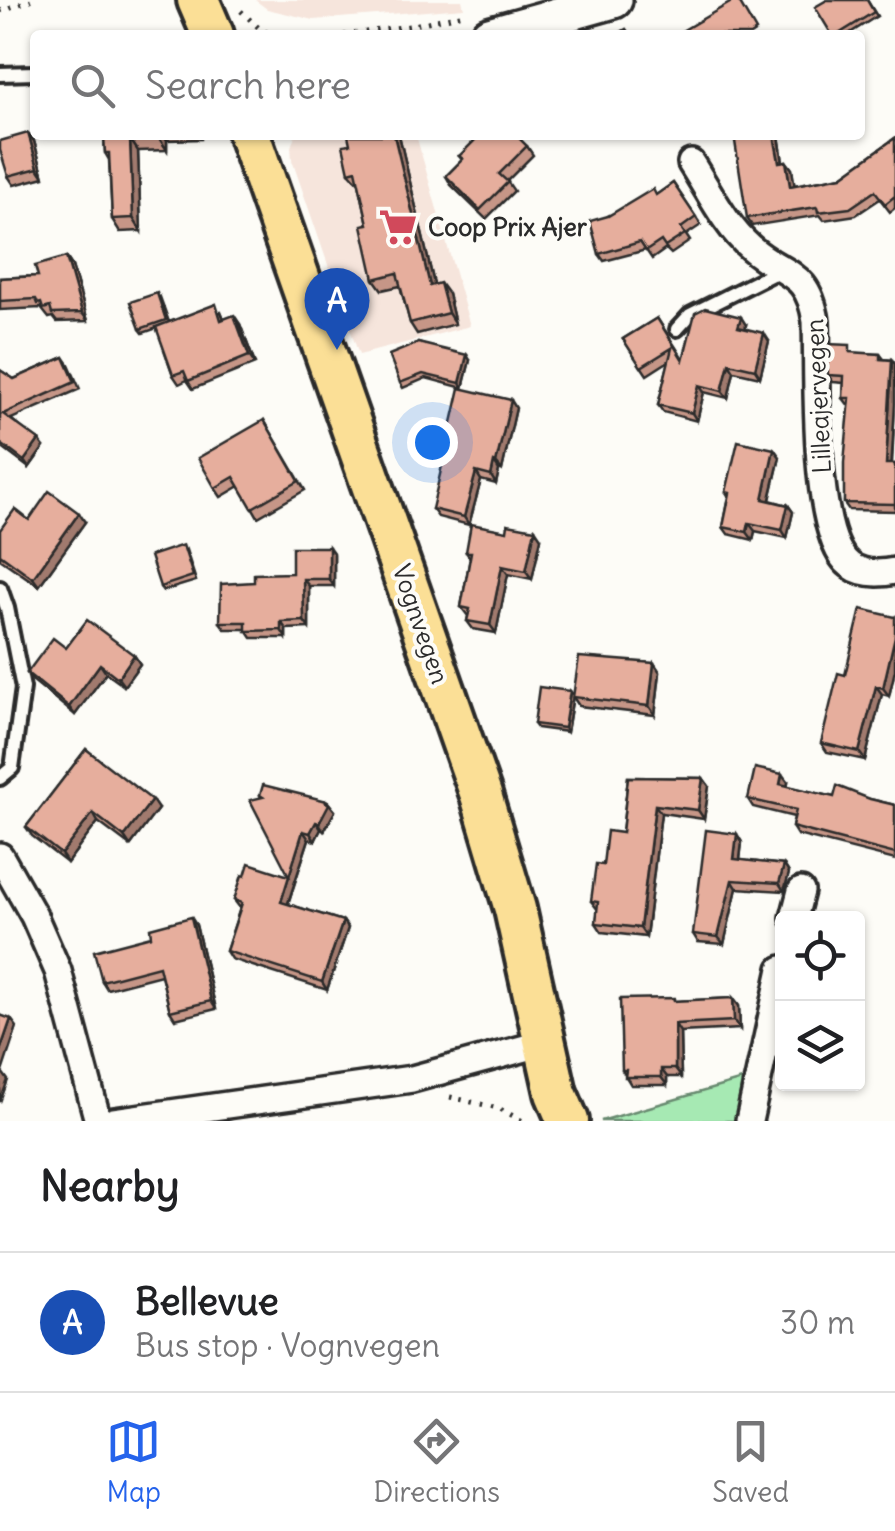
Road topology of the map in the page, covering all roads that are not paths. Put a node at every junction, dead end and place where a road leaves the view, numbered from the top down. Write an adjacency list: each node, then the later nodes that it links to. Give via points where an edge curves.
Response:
1 (198, 0): 4 (main road)
2 (614, 0): 3 (main road)
3 (483, 23)
4 (210, 30)
5 (30, 73): 6 (lane)
6 (0, 74)
7 (251, 140): 18 (main road, Vognvegen, via 481,795)
8 (691, 164): 9 (street, Lilleajervegen, via 750,247)
9 (782, 268): 10 (lane, via 690,314); 11 (street, Lilleajervegen, via 813,299 820,465 831,537 850,565)
10 (677, 329)
11 (895, 572)
12 (0, 588): 13 (lane, via 24,688 12,768)
13 (0, 778)
14 (0, 856): 19 (street, via 58,970)
15 (801, 891): 16 (street)
16 (796, 911)
17 (775, 1001): 22 (street)
18 (544, 1043): 20 (street, via 412,1079); 21 (main road, Vognvegen)
19 (98, 1121)
20 (114, 1121)
21 (568, 1121)
22 (748, 1121)

